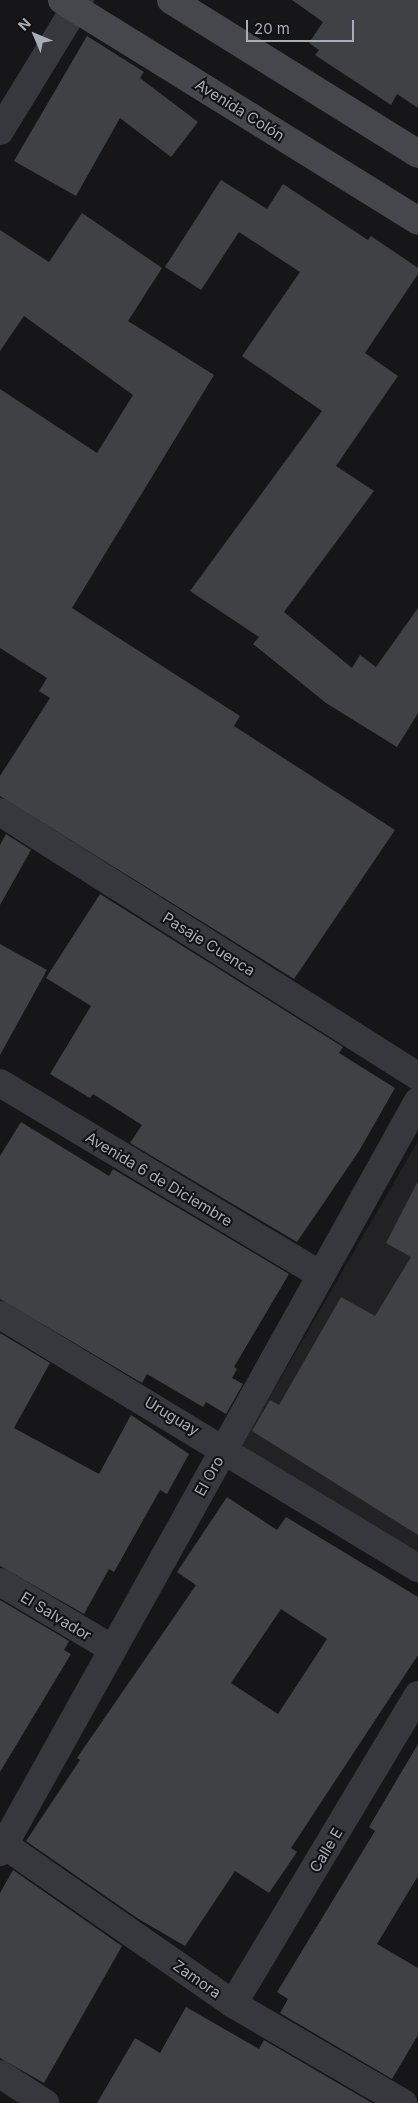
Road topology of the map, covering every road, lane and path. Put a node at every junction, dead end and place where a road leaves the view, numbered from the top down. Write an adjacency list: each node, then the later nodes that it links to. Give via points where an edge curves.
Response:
1 (171, 0): 4 (street)
2 (72, 3): 3 (street); 5 (street, Avenida Colón)
3 (0, 131)
4 (418, 154)
5 (418, 221)
6 (0, 812): 7 (street, Pasaje Cuenca)
7 (418, 1076)
8 (0, 1084): 10 (street, Avenida 6 de Diciembre)
9 (418, 1101): 10 (street, El Oro)
10 (319, 1274): 12 (street, El Oro)
11 (0, 1315): 12 (street, Uruguay)
12 (225, 1448): 13 (street, Uruguay); 15 (street, El Oro)
13 (418, 1568)
14 (0, 1582): 15 (street, El Salvador)
15 (113, 1649): 17 (street, El Oro)
16 (418, 1695): 18 (street, Calle E)
17 (1, 1846): 18 (street, Zamora)
18 (233, 2004): 21 (street, Zamora)
19 (0, 2074): 20 (street)
20 (33, 2100)
21 (403, 2103)

